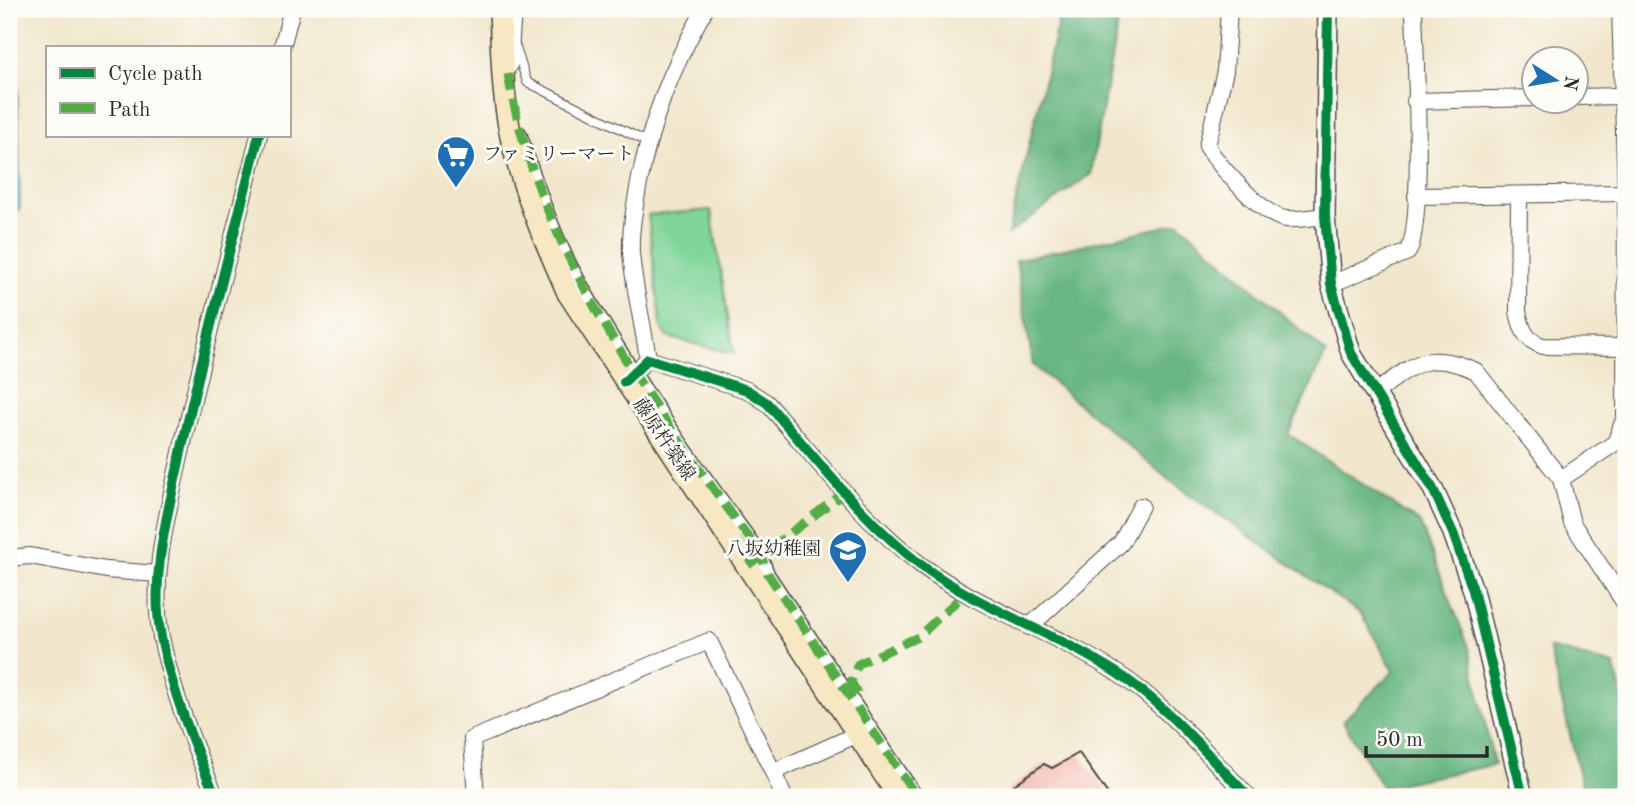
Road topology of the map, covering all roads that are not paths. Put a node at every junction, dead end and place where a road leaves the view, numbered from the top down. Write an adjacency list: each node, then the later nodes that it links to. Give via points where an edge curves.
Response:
1 (292, 9): 10 (street)
2 (500, 9): 25 (main road, 藤原杵築線, via 502,81 514,152 536,215 568,293)
3 (513, 9): 9 (street)
4 (705, 9): 17 (street, via 672,70)
5 (1229, 9): 21 (street, via 1225,71 1207,146 1271,215 1286,219)
6 (1328, 9): 21 (street)
7 (1414, 9): 15 (street)
8 (1620, 9): 12 (street)
9 (513, 38): 11 (street); 17 (lane, via 527,82)
10 (282, 46)
11 (508, 74): 25 (street, via 517,125 541,198)
12 (1623, 96): 13 (street); 18 (street)
13 (1590, 97)
14 (1520, 98): 15 (street)
15 (1415, 101): 20 (street)
16 (259, 136): 30 (street, via 201,360)
17 (647, 142): 24 (street, via 631,251)
18 (1626, 193): 19 (street); 23 (street)
19 (1519, 195): 20 (street); 23 (street, via 1518,312 1526,335 1543,346)
20 (1416, 196): 22 (street, via 1413,243 1408,252)
21 (1325, 216): 22 (street)
22 (1331, 284): 26 (street, via 1350,354)
23 (1625, 347): 27 (street, via 1625,417 1615,443)
24 (648, 359): 25 (street); 32 (street, via 747,390 767,403 880,530 963,595)
25 (629, 377): 33 (main road, 藤原杵築線); 39 (street, via 760,553 768,574)
26 (1375, 393): 27 (street, via 1415,363 1433,359 1476,371); 41 (street, via 1433,489 1453,533 1473,590)
27 (1561, 479): 31 (street, via 1572,523)
28 (1141, 506): 32 (street, via 1121,543)
29 (9, 558): 30 (street, via 30,556)
30 (158, 574): 35 (street, via 161,636)
31 (1626, 605)
32 (1029, 627): 40 (street, via 1119,674)
33 (858, 734): 34 (street); 38 (main road, 藤原杵築線)
34 (773, 772): 36 (street, via 709,640 472,739); 37 (street)
35 (216, 797)
36 (476, 797)
37 (784, 797)
38 (899, 797)
39 (917, 797)
40 (1249, 797)
41 (1523, 797)

